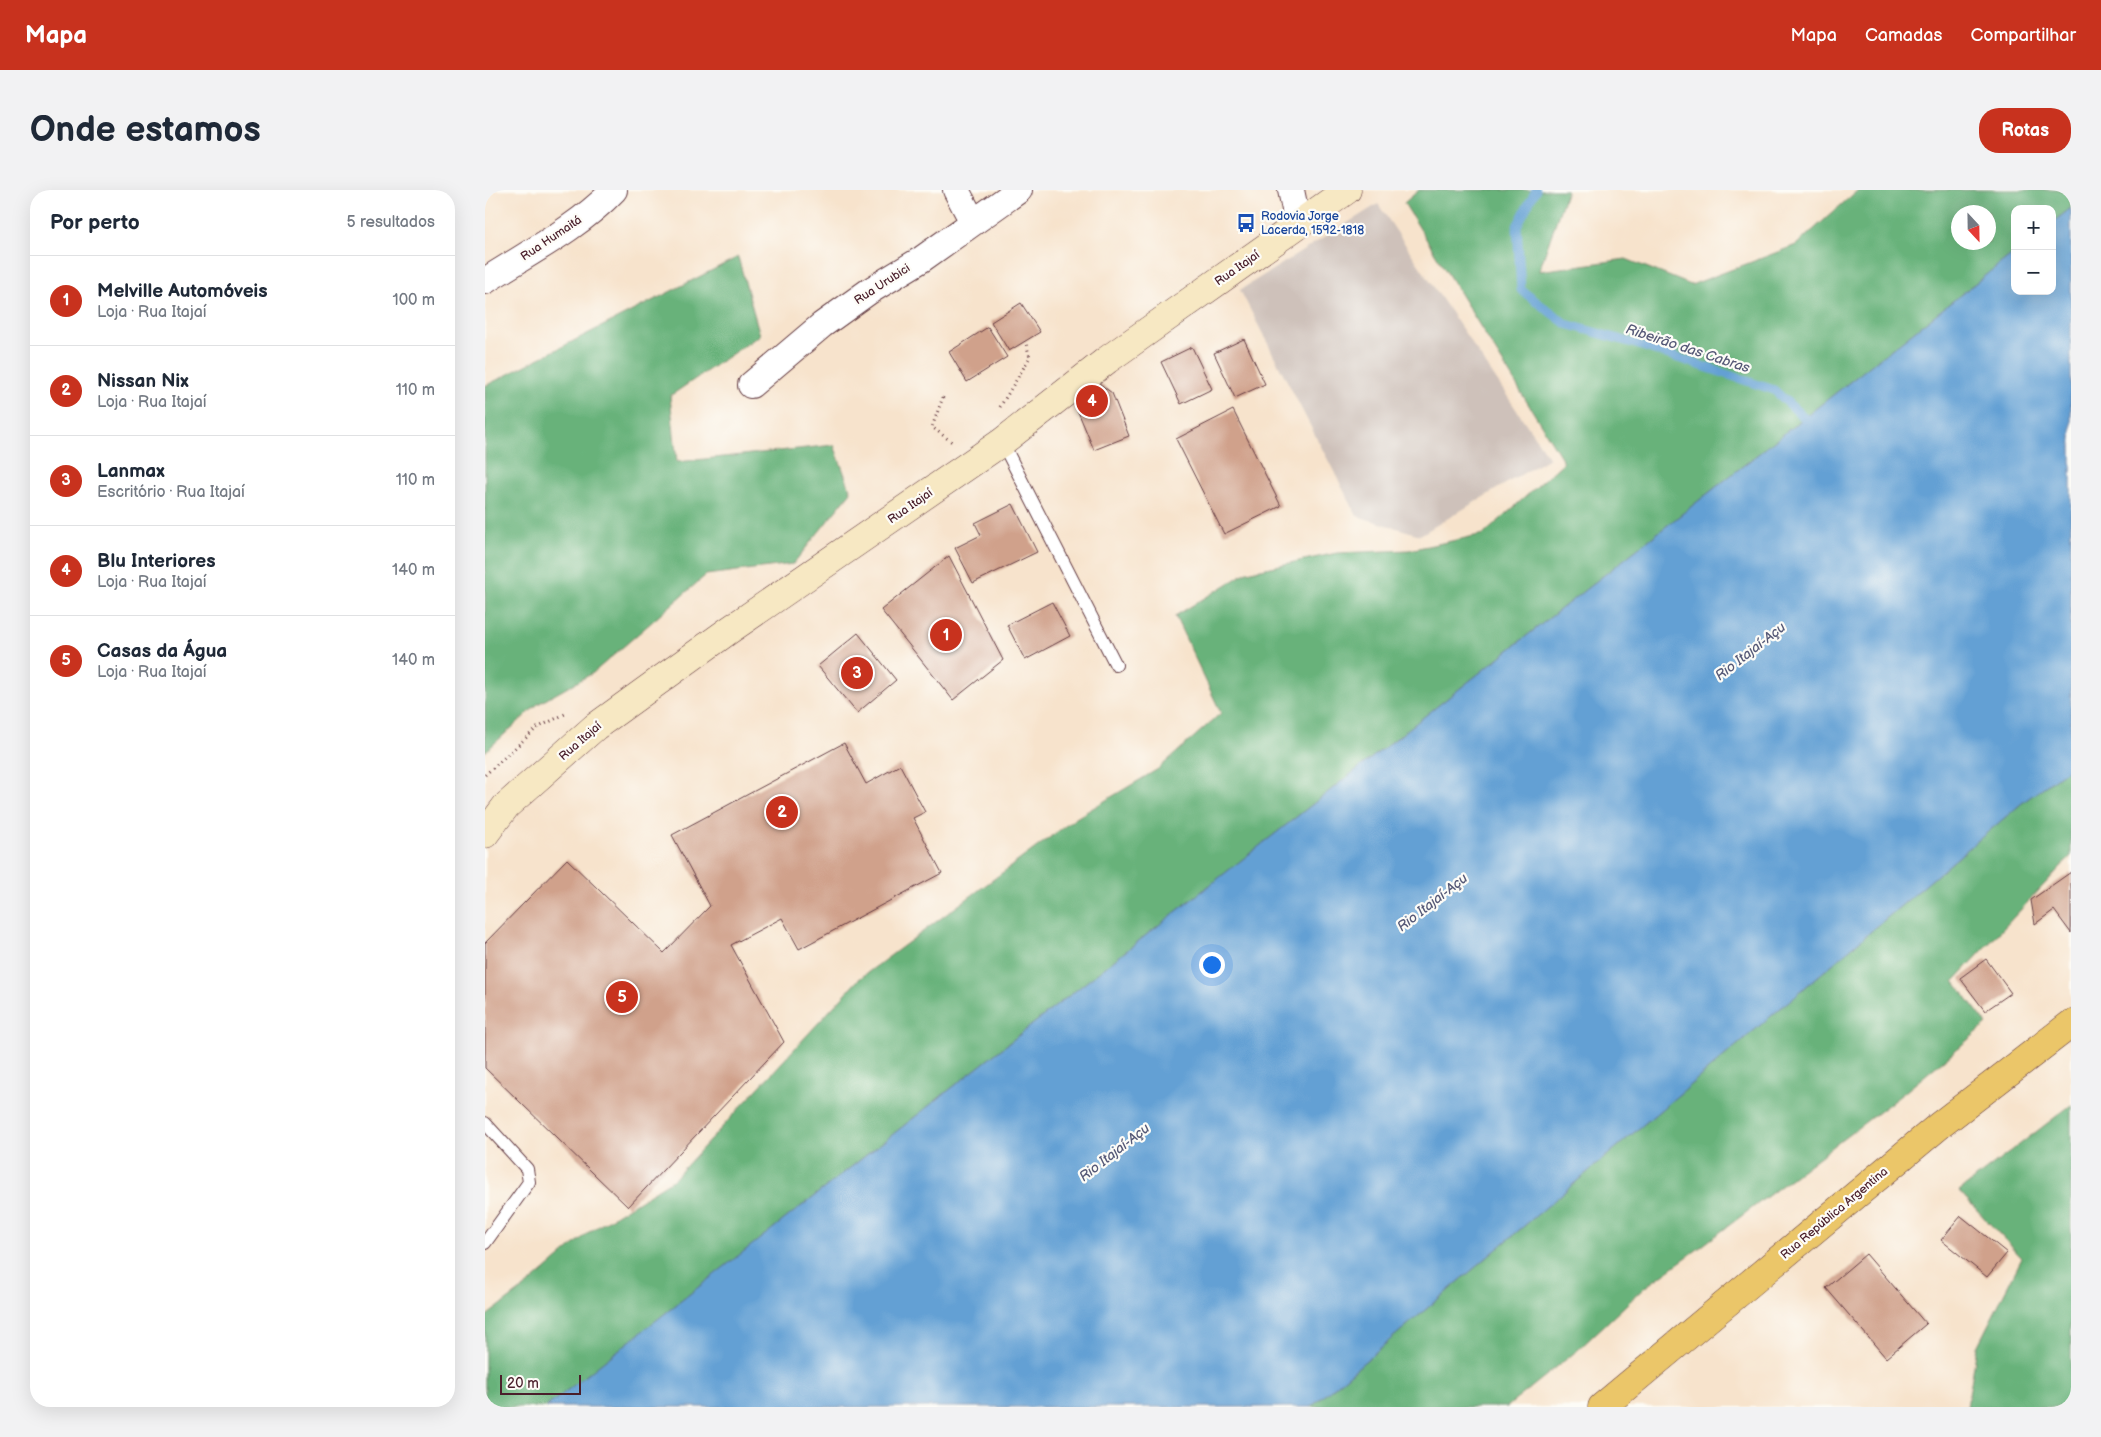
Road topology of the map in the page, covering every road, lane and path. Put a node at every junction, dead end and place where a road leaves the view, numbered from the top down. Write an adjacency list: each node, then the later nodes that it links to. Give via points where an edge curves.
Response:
1 (613, 190): 8 (street, Rua Humaitá, via 568,227)
2 (956, 190): 6 (street)
3 (1019, 190): 6 (street, Rua Urubici)
4 (1291, 190): 7 (street)
5 (1347, 190): 7 (main road, Rua Itajaí)
6 (973, 222): 10 (street, Rua Urubici, via 822,325)
7 (1298, 224): 14 (main road, Rua Itajaí, via 1107,360)
8 (485, 281)
9 (1026, 344): 12 (path, via 1030,357)
10 (751, 385)
11 (943, 398): 13 (path, via 932,427)
12 (1000, 408)
13 (952, 442)
14 (1002, 442): 15 (lane); 18 (main road, Rua Itajaí, via 595,727 506,806)
15 (1116, 665)
16 (575, 709): 17 (path, via 537,728)
17 (485, 775)
18 (485, 834)
19 (2071, 1024): 22 (main road, Rua República Argentina, via 1940,1124)
20 (485, 1123): 21 (lane, via 527,1169 529,1182)
21 (485, 1242)
22 (1602, 1407)

